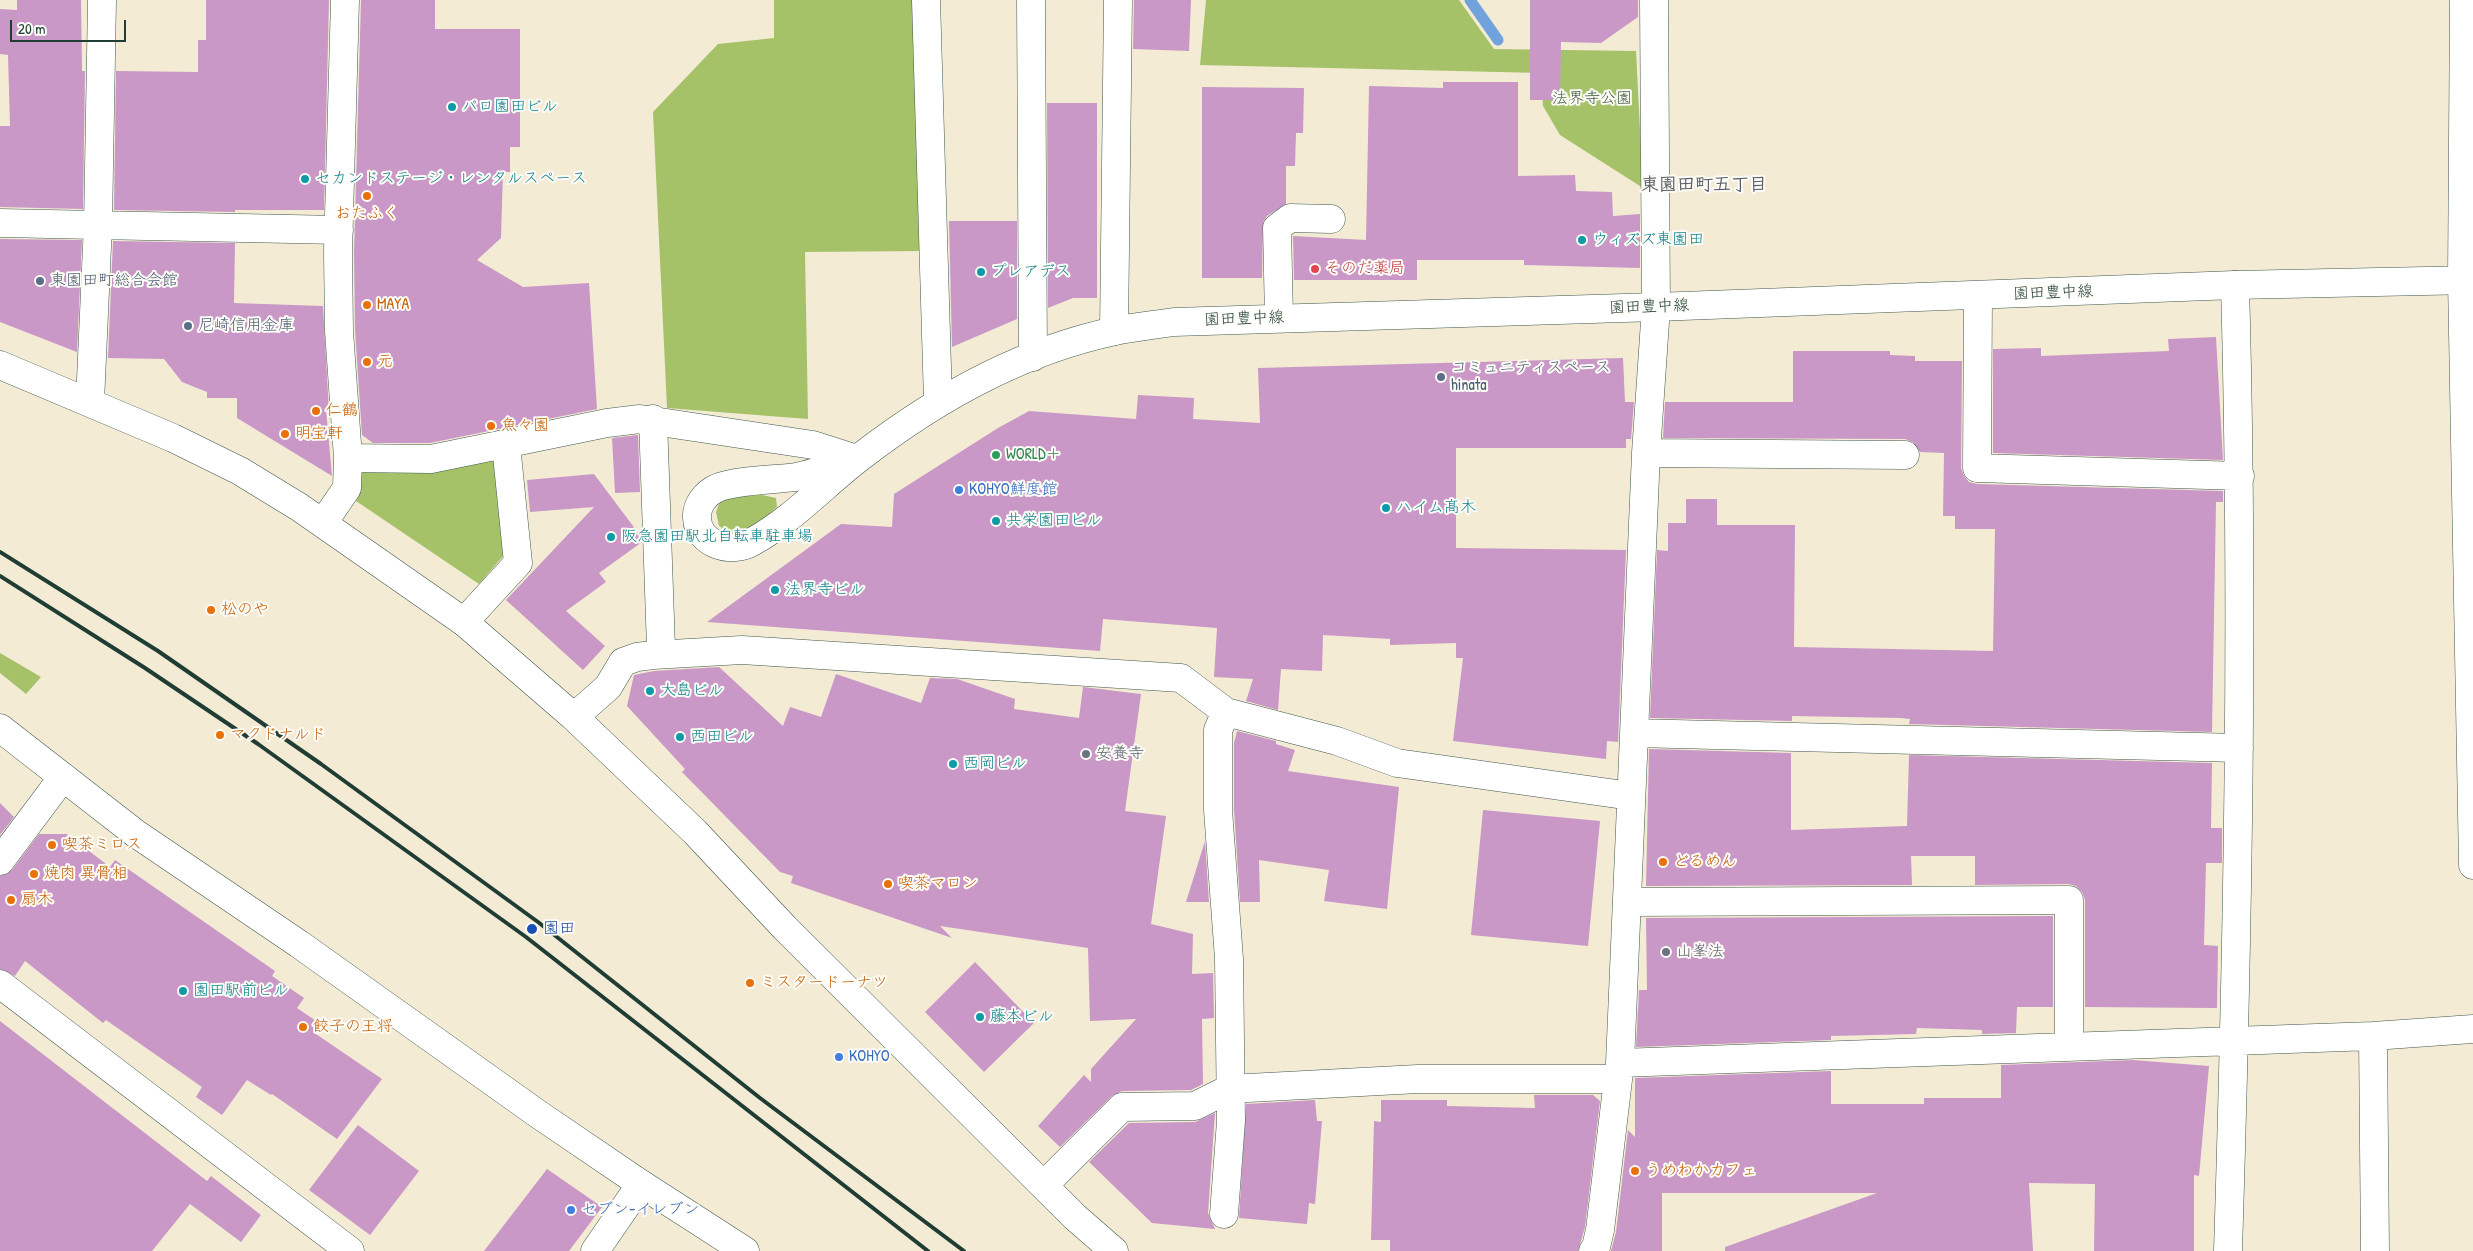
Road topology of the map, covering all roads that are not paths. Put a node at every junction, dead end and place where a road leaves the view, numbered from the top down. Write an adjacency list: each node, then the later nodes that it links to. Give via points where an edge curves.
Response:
1 (102, 0): 10 (street)
2 (345, 0): 11 (street)
3 (926, 0): 20 (street)
4 (1031, 0): 18 (street)
5 (1118, 0): 17 (street)
6 (1654, 0): 15 (street)
7 (2464, 0): 12 (street)
8 (1331, 219): 16 (street, via 1290,218 1278,228)
9 (0, 223): 10 (street)
10 (98, 224): 11 (street); 21 (street)
11 (339, 230): 26 (street, via 339,331)
12 (2467, 280): 13 (street, 園田豊中線); 40 (street)
13 (2235, 286): 14 (street, 園田豊中線); 28 (street)
14 (1978, 296): 15 (street, 園田豊中線); 28 (street, via 1977,468)
15 (1656, 307): 16 (street, 園田豊中線); 24 (street)
16 (1279, 317): 17 (street, 園田豊中線, via 1174,322)
17 (1114, 331): 18 (street, 園田豊中線)
18 (1032, 357): 20 (street, 園田豊中線)
19 (0, 365): 21 (street)
20 (938, 401): 27 (street, 園田豊中線)
21 (90, 402): 29 (street, via 240,471)
22 (653, 419): 23 (street, via 607,422); 27 (street, via 813,445); 31 (street, via 661,648)
23 (506, 444): 26 (street, via 431,459); 30 (street, via 518,564)
24 (1646, 453): 25 (street); 35 (street)
25 (1905, 455)
26 (348, 458): 29 (street, via 347,488)
27 (858, 459): 27 (street, 園田豊中線, via 798,510 751,543 728,547 718,545 704,535 698,525 701,504 707,494 718,488 799,476)
28 (2240, 476): 36 (street)
29 (323, 523): 30 (street)
30 (464, 622): 33 (street)
31 (652, 655): 32 (street, via 742,650 1181,678); 33 (street, via 623,662 608,687)
32 (1226, 712): 38 (street, via 1337,741 1397,763); 48 (street, via 1218,730 1218,810 1230,959)
33 (574, 717): 50 (street, via 695,832 785,928)
34 (0, 728): 37 (street)
35 (1634, 733): 36 (street); 38 (street)
36 (2239, 748): 45 (street)
37 (63, 777): 39 (street); 49 (street, via 135,833)
38 (1631, 796): 41 (street)
39 (0, 861)
40 (2473, 865)
41 (1628, 902): 46 (street, via 2069,900); 47 (street)
42 (0, 984): 52 (street)
43 (2473, 1029): 44 (street)
44 (2373, 1036): 45 (street); 58 (street)
45 (2234, 1041): 46 (street); 57 (street)
46 (2070, 1046): 47 (street)
47 (1618, 1071): 48 (street); 56 (street, via 1600,1230)
48 (1230, 1088): 50 (street, via 1195,1106 1122,1107); 51 (street)
49 (641, 1184): 53 (street); 54 (street)
50 (1044, 1186): 55 (street)
51 (1224, 1214)
52 (350, 1251)
53 (595, 1251)
54 (745, 1251)
55 (1114, 1251)
56 (1593, 1251)
57 (2228, 1251)
58 (2375, 1251)

